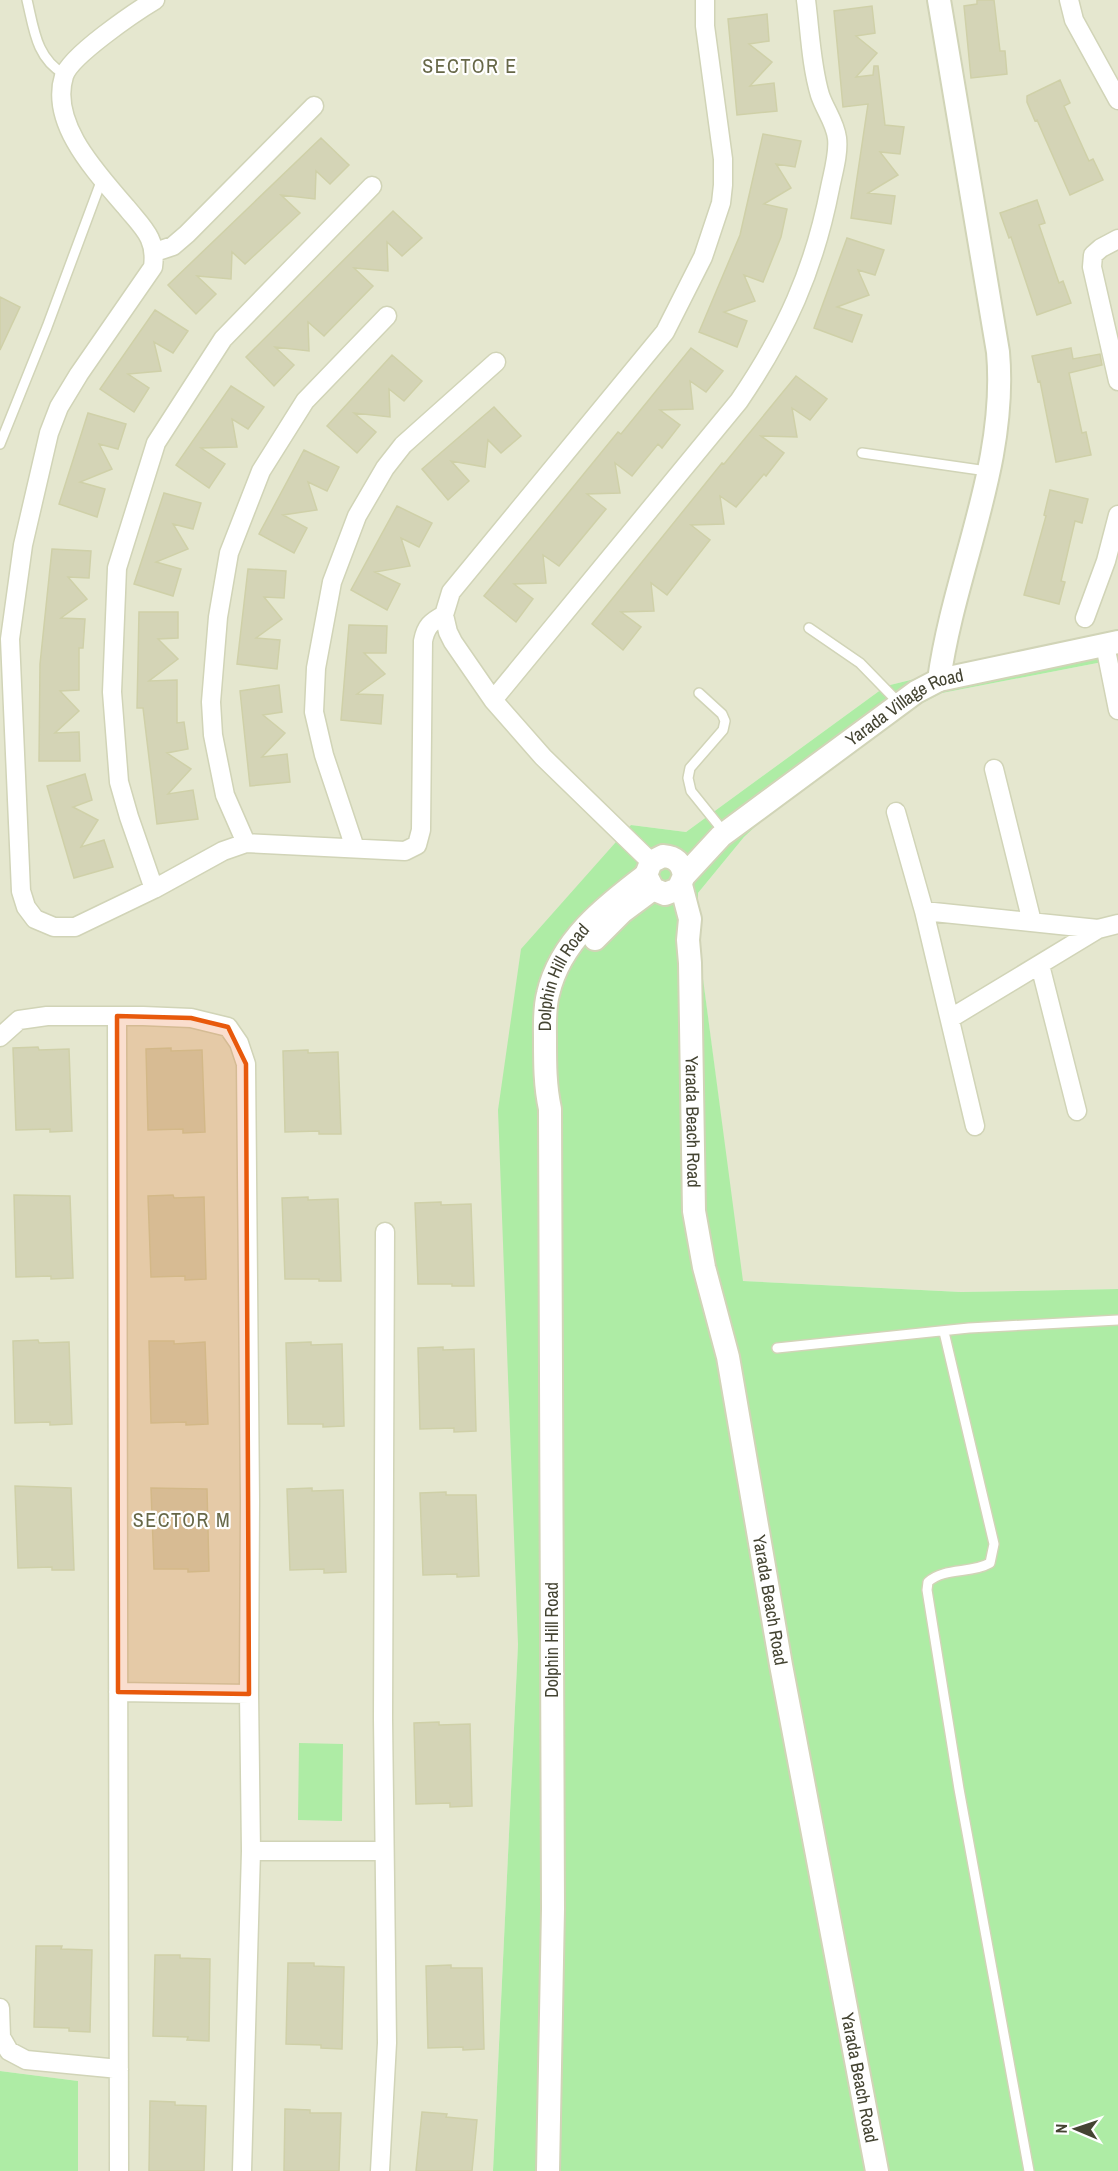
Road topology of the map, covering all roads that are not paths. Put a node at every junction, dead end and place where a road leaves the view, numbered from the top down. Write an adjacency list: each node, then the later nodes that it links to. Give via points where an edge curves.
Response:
1 (27, 0): 7 (lane, via 45,60)
2 (705, 0): 21 (street, via 723,185 703,257 665,332 451,592)
3 (806, 0): 27 (street, via 814,70 837,140 822,231 805,281 764,364 739,401)
4 (939, 0): 19 (street, via 1001,379)
5 (1070, 0): 8 (street, via 1074,20)
6 (143, 3): 7 (street, via 76,57)
7 (64, 74): 10 (street, via 61,97 67,122 89,164)
8 (1118, 100)
9 (314, 106): 13 (street, via 187,234 173,246)
10 (102, 179): 13 (street, via 150,236); 17 (lane)
11 (372, 186): 36 (street, via 224,339 156,443 120,556 112,692 119,782)
12 (1118, 239): 16 (street, via 1093,255 1092,267)
13 (155, 252): 36 (street, via 153,267 59,407 23,545 10,639 21,891 26,907 35,919 54,927 75,927)
14 (387, 316): 33 (street, via 305,401 261,471 230,553 211,702 225,795)
15 (496, 362): 34 (street, via 404,445 385,468 357,516 332,582 316,668 314,712)
16 (1118, 381)
17 (0, 446)
18 (862, 453): 19 (lane)
19 (990, 471): 25 (street, via 944,644)
20 (1118, 515): 22 (street)
21 (444, 615): 27 (street, via 453,642); 34 (street, via 431,622 423,641 421,830 417,845 405,851)
22 (1085, 618)
23 (809, 628): 28 (lane, via 860,663)
24 (1111, 644): 25 (street, Yarada Village Road); 29 (street)
25 (939, 680): 28 (street, Yarada Village Road)
26 (699, 693): 32 (lane, via 725,721 723,729 690,768 688,778 691,791)
27 (493, 700): 35 (street, via 543,757)
28 (900, 703): 32 (street, Yarada Village Road)
29 (1118, 710)
30 (994, 769): 38 (street)
31 (896, 812): 37 (street)
32 (723, 834): 35 (street, Yarada Village Road)
33 (246, 843): 34 (street); 36 (street, via 223,850)
34 (355, 848)
35 (665, 877): 60 (street, Dolphin Hill Road, via 602,930 579,958 567,979 559,1007 558,1083 550,1109 553,1910); 61 (street, Yarada Beach Road, via 690,919 694,1211 728,1357 781,1665)
36 (154, 889)
37 (924, 911): 38 (street); 43 (street)
38 (1032, 922): 40 (street)
39 (1118, 924): 40 (street)
40 (1098, 929): 41 (street)
41 (1040, 965): 43 (street); 45 (street)
42 (117, 1016): 44 (street, via 19,1020); 51 (street); 52 (street, via 191,1018 228,1027 246,1064)
43 (951, 1018): 46 (street)
44 (0, 1037)
45 (1077, 1111)
46 (975, 1126)
47 (385, 1232): 54 (street)
48 (1118, 1320): 49 (lane)
49 (944, 1332): 50 (lane); 62 (lane, via 994,1544 990,1563 979,1569 935,1576 928,1582 927,1590)
50 (777, 1348)
51 (118, 1692): 52 (street); 56 (street)
52 (249, 1694): 53 (street)
53 (251, 1851): 54 (street); 58 (street)
54 (384, 1851): 59 (street, via 387,2043)
55 (0, 2008): 56 (street, via 1,2037 9,2051 26,2060)
56 (119, 2069): 57 (street)
57 (119, 2171)
58 (242, 2171)
59 (380, 2171)
60 (548, 2171)
61 (877, 2171)
62 (1029, 2171)

